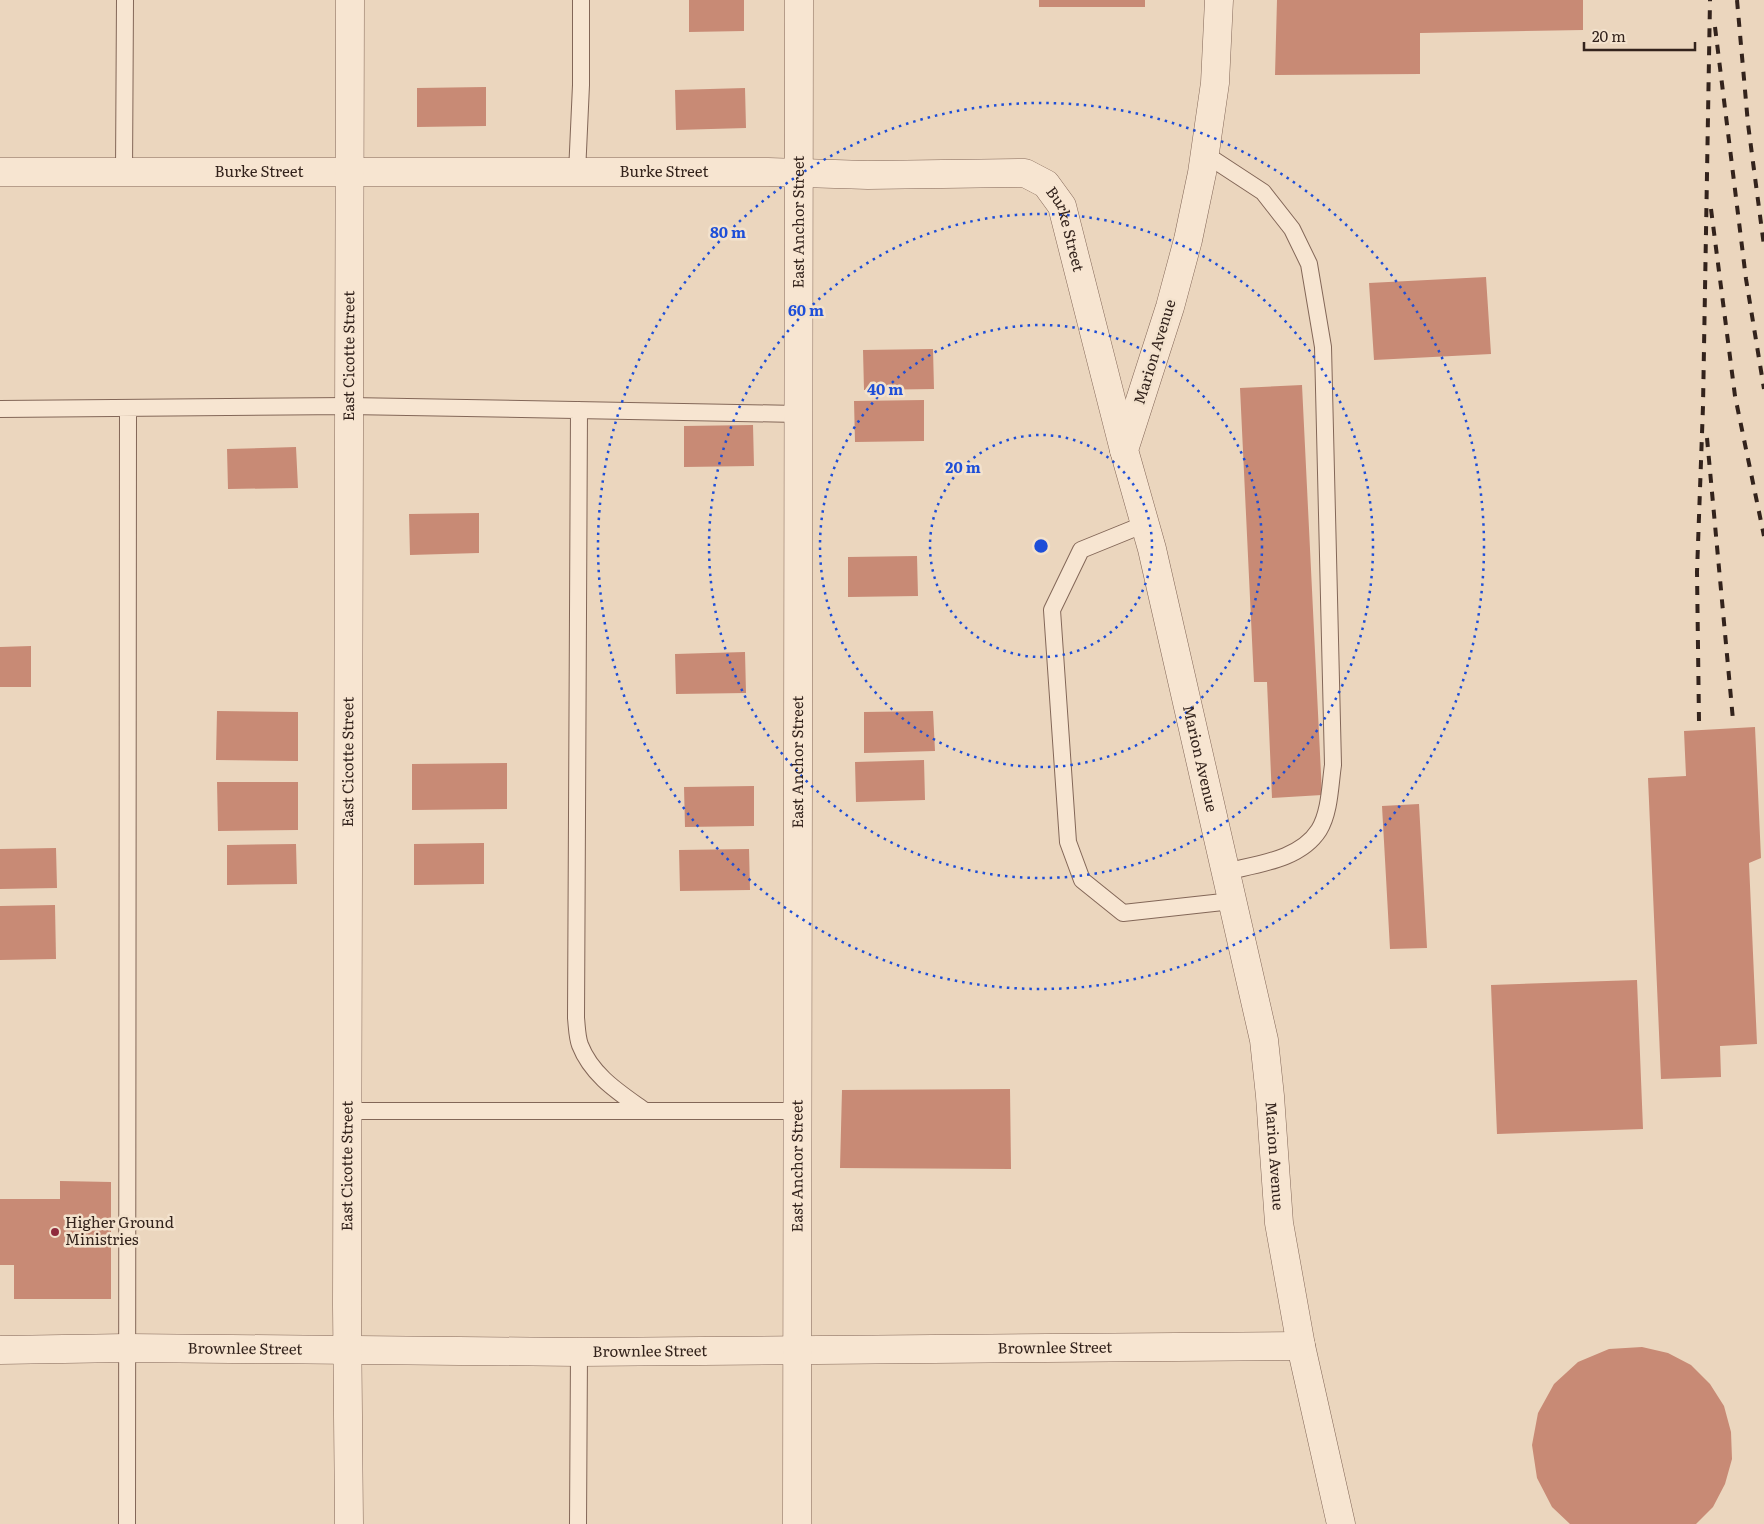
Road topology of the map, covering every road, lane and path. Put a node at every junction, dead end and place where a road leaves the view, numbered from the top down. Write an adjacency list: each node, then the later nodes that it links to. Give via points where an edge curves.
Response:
1 (125, 0): 8 (lane)
2 (350, 0): 9 (street, East Cicotte Street)
3 (581, 0): 10 (lane)
4 (798, 0): 11 (street, East Anchor Street)
5 (1219, 0): 6 (street, Marion Avenue, via 1215,83)
6 (1205, 154): 17 (street, Marion Avenue, via 1188,240 1170,307); 19 (lane, via 1263,192 1292,229 1309,264 1323,347 1333,765 1327,808 1320,829 1303,847 1280,858)
7 (0, 172): 8 (street, Burke Street)
8 (124, 172): 9 (street, Burke Street)
9 (349, 172): 10 (street, Burke Street); 12 (street, East Cicotte Street)
10 (577, 172): 11 (street, Burke Street)
11 (798, 173): 16 (street, East Anchor Street); 17 (street, Burke Street, via 1025,173 1046,184 1062,206)
12 (349, 406): 13 (lane); 15 (lane); 21 (street, East Cicotte Street)
13 (128, 408): 14 (lane); 25 (lane)
14 (0, 410)
15 (579, 410): 16 (lane); 22 (lane, via 576,1018 580,1045 590,1064 605,1082)
16 (798, 414): 23 (street, East Anchor Street)
17 (1124, 450): 18 (street, Marion Avenue)
18 (1145, 524): 19 (street, Marion Avenue); 20 (lane, via 1081,550 1052,610 1068,842 1082,880 1123,913)
19 (1225, 872): 20 (street, Marion Avenue)
20 (1232, 901): 24 (street, Marion Avenue, via 1264,1040 1279,1224)
21 (348, 1111): 22 (lane); 27 (street, East Cicotte Street)
22 (645, 1111): 23 (lane)
23 (797, 1111): 28 (street, East Anchor Street)
24 (1301, 1346): 28 (street, Brownlee Street); 34 (street, Marion Avenue)
25 (127, 1348): 26 (street, Brownlee Street); 27 (street, Brownlee Street); 30 (lane)
26 (0, 1350)
27 (347, 1350): 29 (street, Brownlee Street); 31 (street, East Cicotte Street)
28 (797, 1350): 29 (street, Brownlee Street); 33 (street, East Anchor Street)
29 (579, 1352): 32 (lane)
30 (127, 1524)
31 (349, 1524)
32 (578, 1524)
33 (797, 1524)
34 (1341, 1524)

